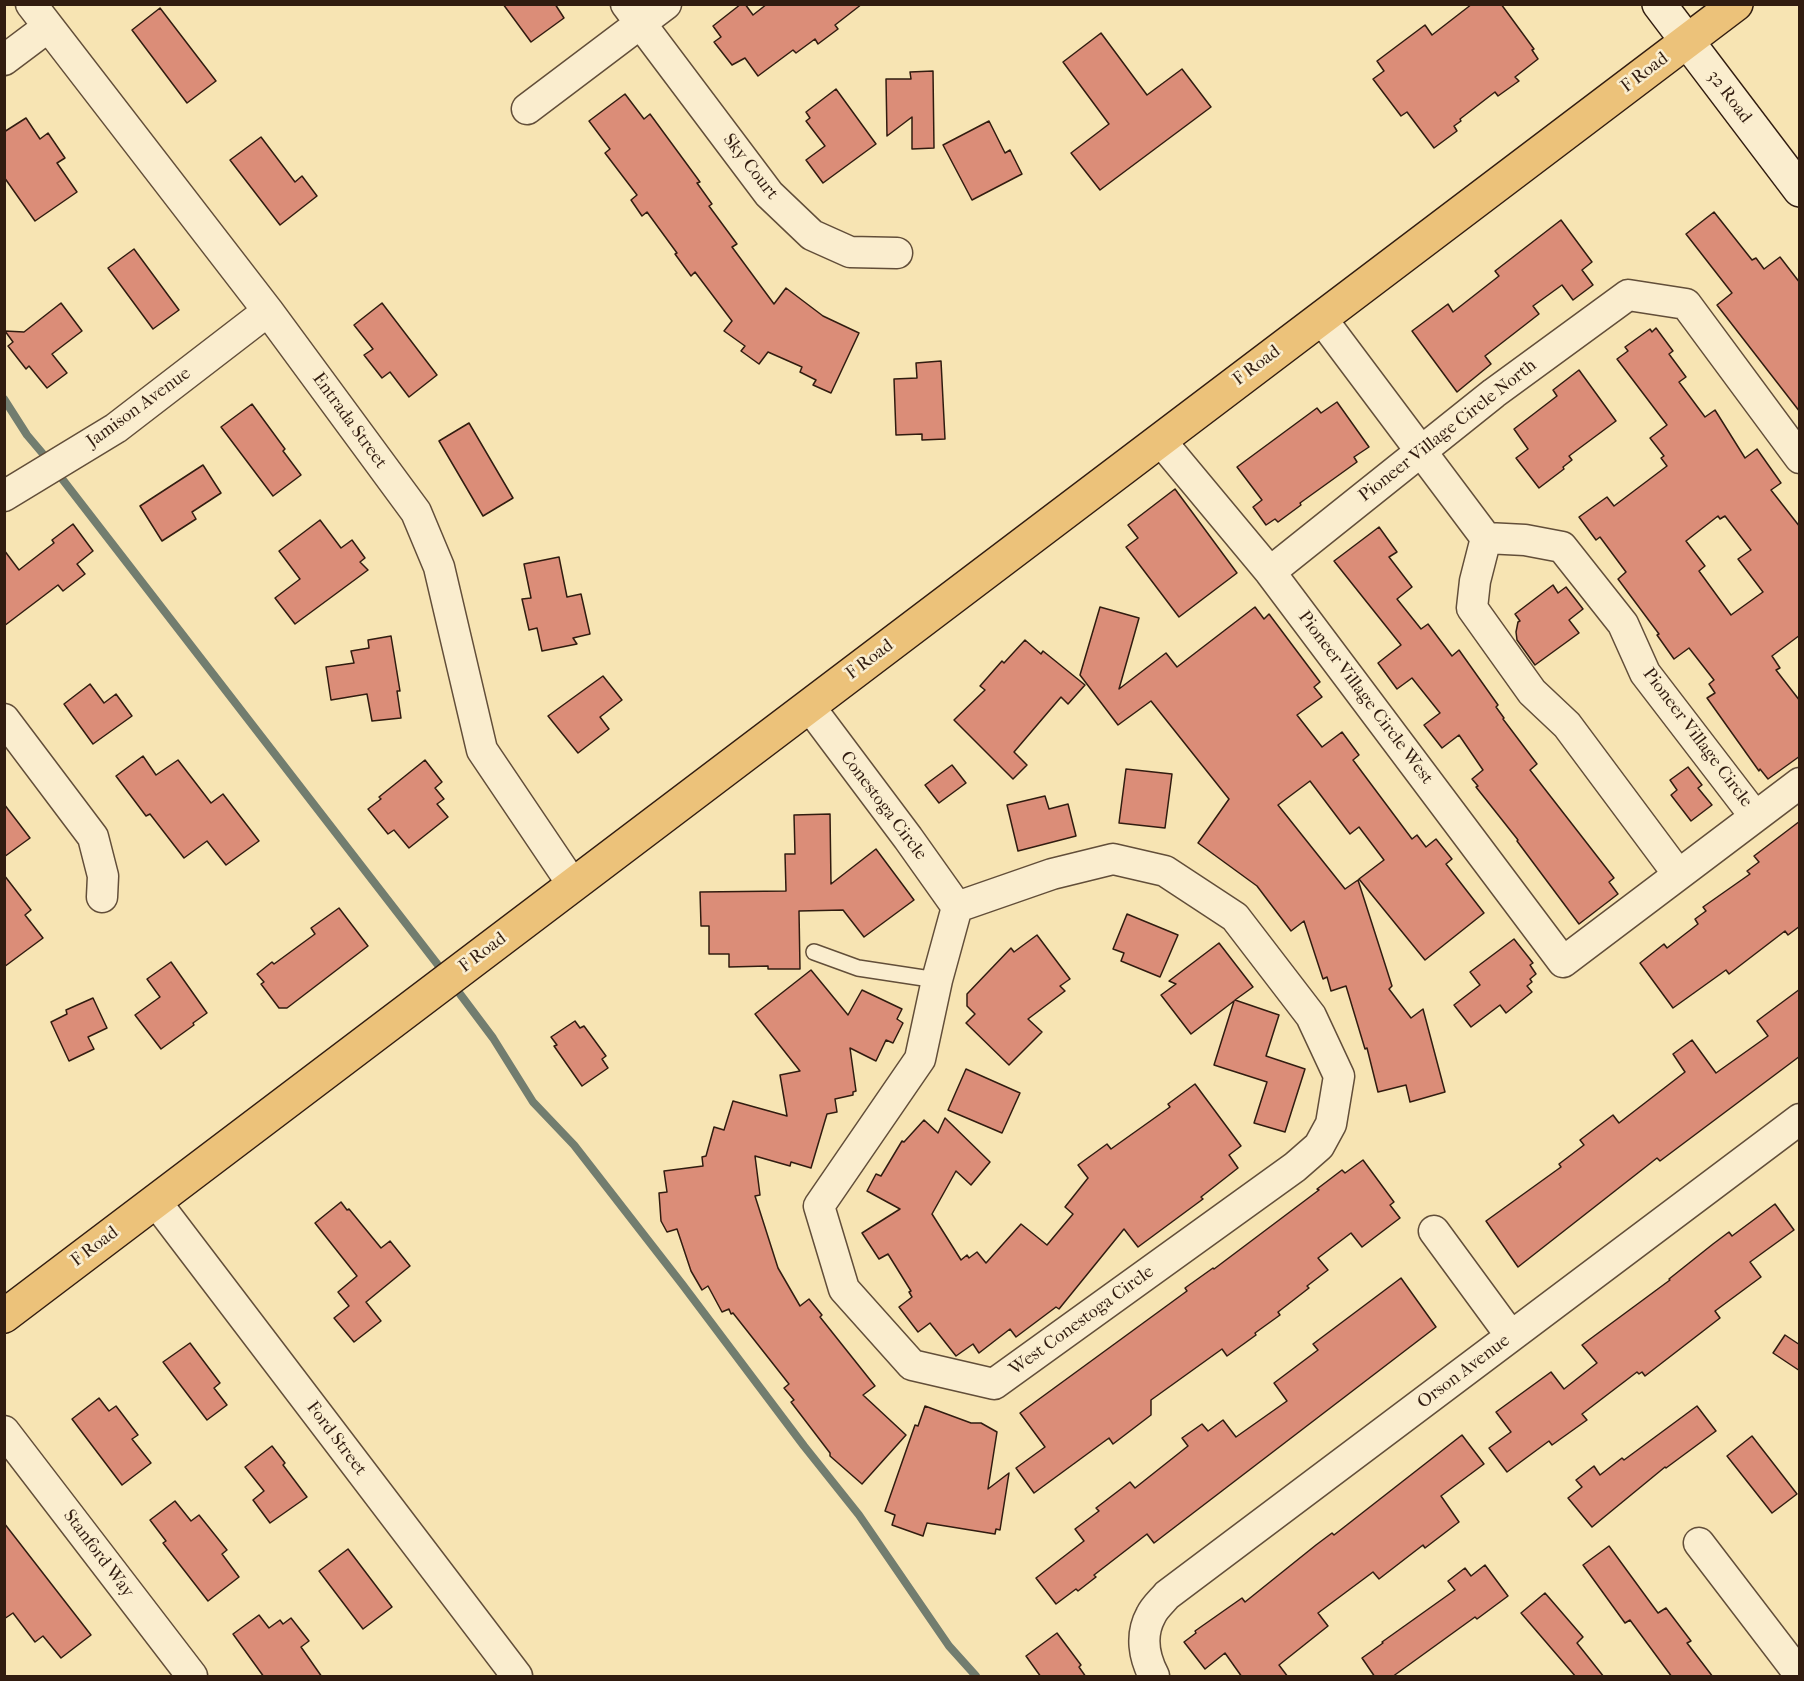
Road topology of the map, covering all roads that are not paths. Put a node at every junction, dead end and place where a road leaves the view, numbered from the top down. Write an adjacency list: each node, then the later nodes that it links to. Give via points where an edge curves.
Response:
1 (666, 4): 4 (street)
2 (1659, 4): 6 (street, 32 Road)
3 (1736, 4): 6 (main road, F Road)
4 (633, 14): 8 (street); 10 (street, Sky Court, via 769,194 812,235 850,252)
5 (40, 16): 7 (street); 11 (street, Entrada Street)
6 (1687, 41): 9 (street, 32 Road); 12 (main road, F Road)
7 (4, 60)
8 (527, 109)
9 (1800, 190)
10 (897, 253)
11 (268, 311): 16 (street, Jamison Avenue, via 116,428); 24 (street, Entrada Street, via 416,512 439,567 482,750)
12 (1321, 318): 13 (main road, F Road); 14 (street)
13 (1160, 440): 18 (street, Pioneer Village Circle West); 19 (main road, F Road)
14 (1421, 450): 15 (street, Pioneer Village Circle North, via 1628,295 1686,304); 17 (street); 18 (street, Pioneer Village Circle North)
15 (1800, 459)
16 (4, 496)
17 (1486, 538): 22 (street, Pioneer Village Circle, via 1562,547 1623,624 1645,673); 23 (street, via 1472,608 1532,692 1567,725)
18 (1270, 572): 23 (street, Pioneer Village Circle West, via 1563,962)
19 (809, 706): 24 (main road, F Road); 26 (street, Conestoga Circle)
20 (4, 719): 25 (street, via 93,837 104,876)
21 (1800, 783): 22 (street)
22 (1754, 815): 23 (street)
23 (1678, 874)
24 (573, 885): 30 (main road, F Road)
25 (102, 897)
26 (957, 907): 28 (street, West Conestoga Circle); 28 (street, West Conestoga Circle, via 1052,874 1113,860 1165,871 1234,917 1311,1016 1339,1076 1331,1124 1318,1146 1295,1167 994,1384 912,1365 844,1289 819,1206 920,1059)
27 (814, 952): 28 (lane, via 858,968)
28 (937, 980)
29 (1800, 1119): 33 (street, Orson Avenue)
30 (156, 1202): 32 (main road, F Road); 38 (street, Ford Street)
31 (1434, 1231): 33 (street)
32 (4, 1316)
33 (1511, 1336): 39 (street, Orson Avenue, via 1167,1596 1151,1614 1144,1637 1146,1661)
34 (4, 1431): 37 (street, Stanford Way)
35 (1699, 1543): 36 (street)
36 (1800, 1676)
37 (192, 1677)
38 (517, 1677)
39 (1154, 1677)

